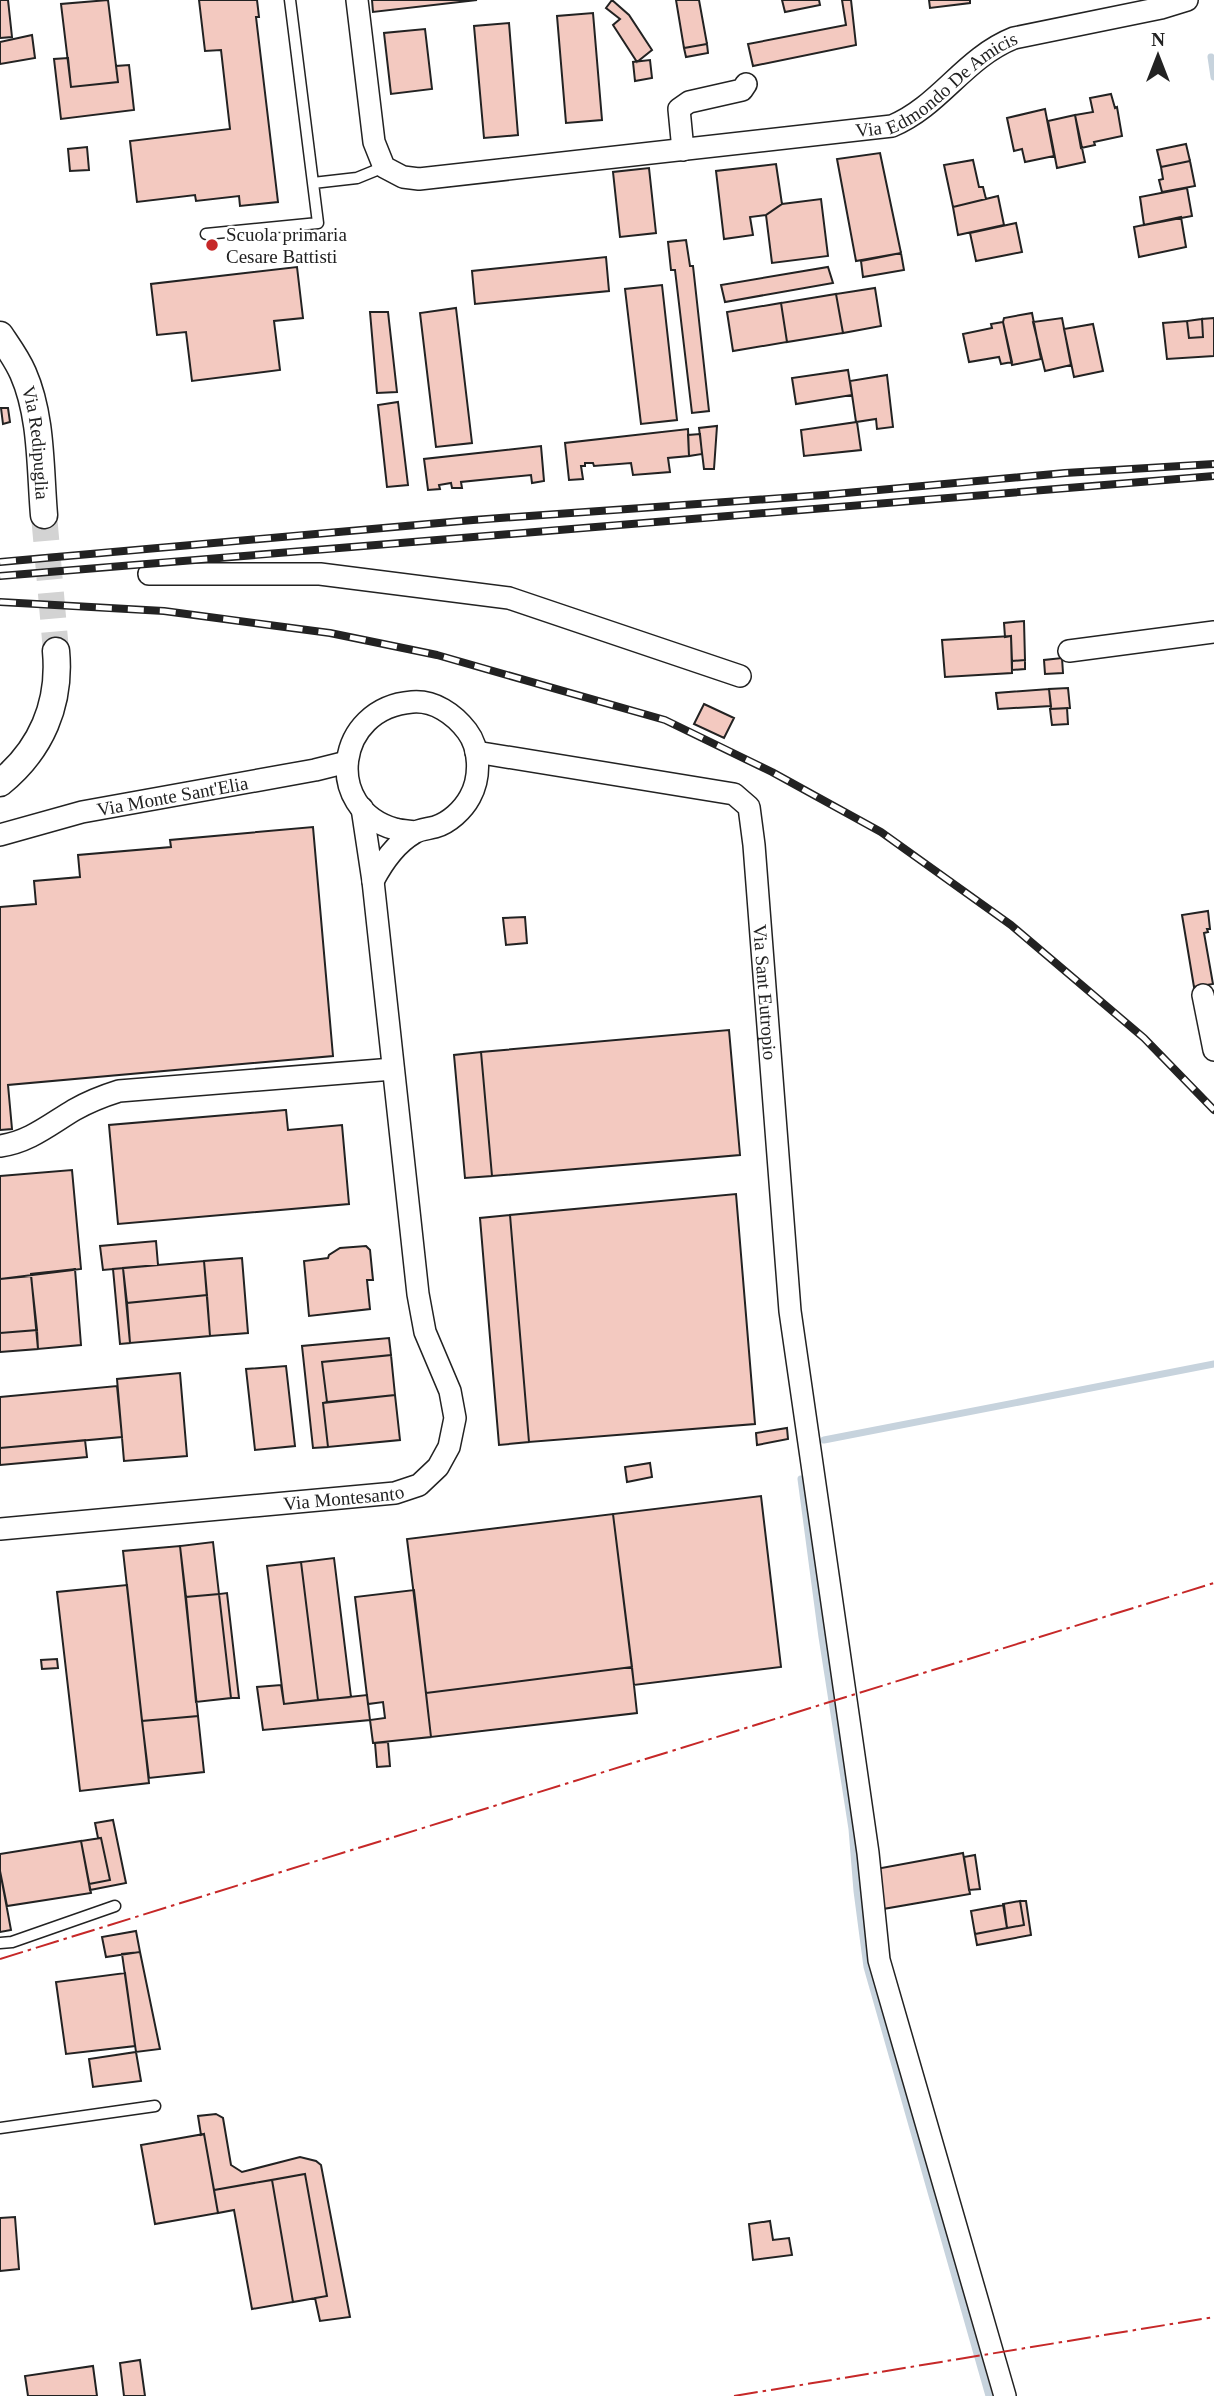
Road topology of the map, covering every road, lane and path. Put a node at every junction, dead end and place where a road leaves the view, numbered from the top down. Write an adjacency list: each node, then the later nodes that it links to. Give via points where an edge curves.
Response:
1 (290, 0): 7 (lane)
2 (357, 0): 6 (street, via 374,142)
3 (1187, 0): 5 (street, Via Edmondo De Amicis, via 996,45 911,118 892,126)
4 (746, 84): 5 (street, via 742,90 689,102 679,109)
5 (683, 150): 6 (street, Via Edmondo De Amicis, via 419,179)
6 (384, 167): 7 (lane, via 357,178)
7 (313, 183): 8 (lane, via 318,223)
8 (206, 234)
9 (0, 335): 10 (street, Via Redipuglia, via 30,393)
10 (44, 514)
11 (149, 573): 15 (street, via 320,574 509,597)
12 (1214, 632): 14 (street)
13 (56, 651): 18 (street, via 55,695 48,721 18,769)
14 (1069, 651)
15 (740, 676)
16 (476, 752): 17 (street, via 456,717 418,701 378,710 362,724); 20 (street, via 477,775 471,797 438,827); 32 (street, Via Sant Eutropio, via 734,794 749,807 790,1311 868,1853 879,1960)
17 (347, 762): 19 (street, via 353,794); 21 (street, Via Monte Sant'Elia, via 82,812)
18 (0, 783)
19 (362, 808): 20 (street, via 377,822); 22 (street, Via Montesanto)
20 (416, 832): 22 (street, via 383,862)
21 (0, 835)
22 (373, 881): 25 (street, Via Montesanto)
23 (1203, 995): 24 (street)
24 (1214, 1050)
25 (393, 1069): 26 (street, via 120,1091 75,1109 33,1137); 27 (street, Via Montesanto, via 418,1294 425,1332 450,1391 455,1418 449,1447 438,1468 419,1485 395,1493)
26 (0, 1146)
27 (0, 1529)
28 (115, 1906): 29 (lane)
29 (0, 1943)
30 (155, 2106): 31 (lane)
31 (0, 2128)
32 (1005, 2396)

